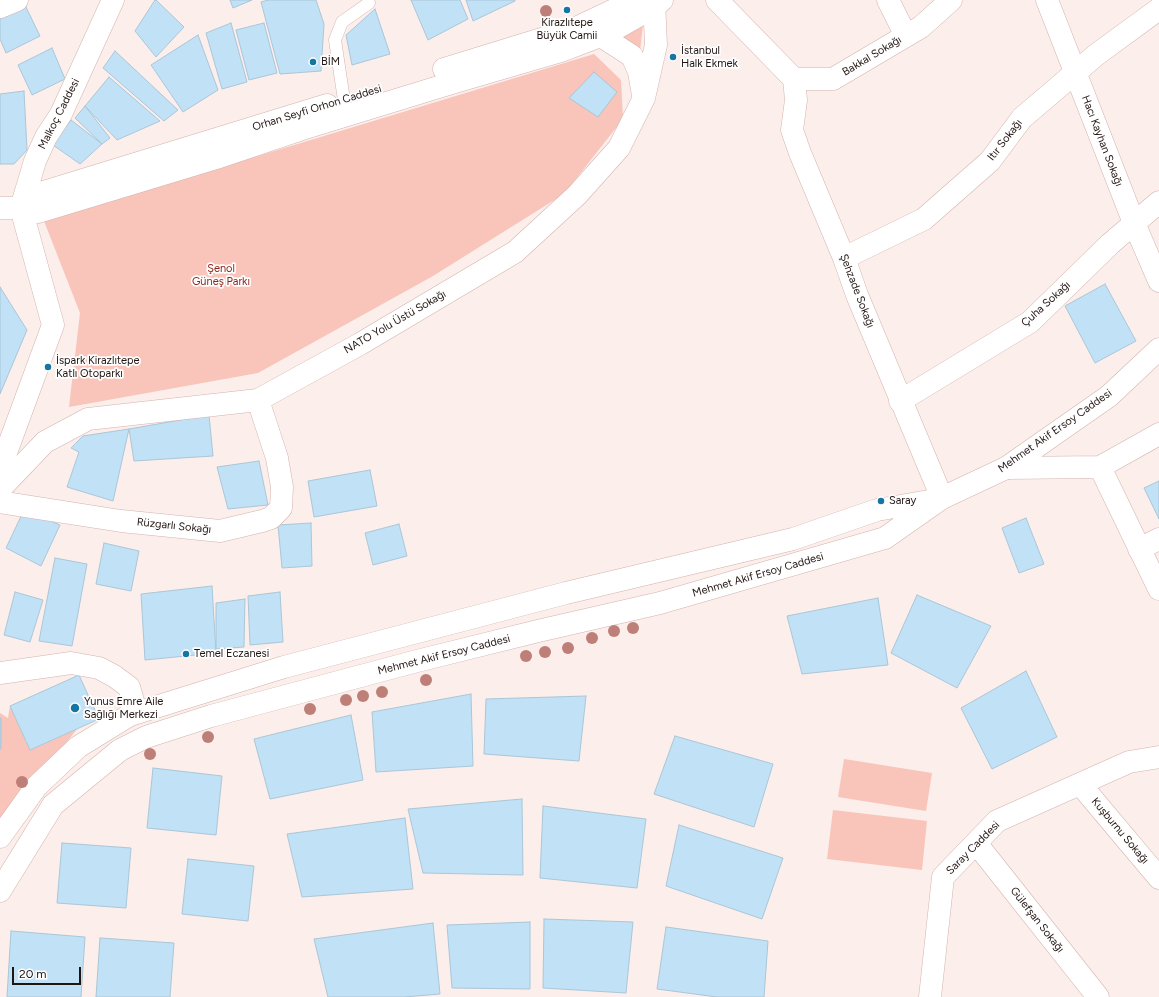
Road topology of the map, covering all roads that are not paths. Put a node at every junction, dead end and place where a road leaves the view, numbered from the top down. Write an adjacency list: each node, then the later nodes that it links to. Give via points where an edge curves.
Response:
1 (17, 0): 9 (street)
2 (113, 0): 18 (street, Malkoç Caddesi, via 61,114 46,137)
3 (717, 0): 14 (street)
4 (888, 0): 12 (street)
5 (952, 0): 12 (street, Bakkal Sokağı, via 921,27)
6 (1047, 0): 13 (street, Hacı Kayhan Sokağı)
7 (651, 2): 11 (street); 15 (street, NATO Yolu Üstü Sokağı, via 656,45); 16 (street, Orhan Seyfi Orhon Caddesi, via 574,29)
8 (368, 3): 16 (lane, via 342,22 335,40)
9 (0, 7)
10 (1159, 9): 13 (street, Itır Sokağı)
11 (601, 36): 15 (street, via 632,56 639,72); 18 (street, via 561,51 433,88 46,210 38,212)
12 (906, 36): 14 (street, Bakkal Sokağı, via 833,79)
13 (1075, 72): 19 (street, Hacı Kayhan Sokağı); 20 (street, Itır Sokağı, via 1022,118 990,161 924,219)
14 (794, 79): 20 (street, Şehzade Sokağı, via 796,100 792,130)
15 (644, 98): 23 (street, NATO Yolu Üstü Sokağı, via 620,148 577,195 515,252 360,344)
16 (344, 100): 18 (street, Orhan Seyfi Orhon Caddesi, via 34,195)
17 (1159, 202): 19 (street, Çuha Sokağı)
18 (10, 208): 28 (street, via 53,325)
19 (1134, 223): 21 (street, Hacı Kayhan Sokağı); 24 (street, Çuha Sokağı, via 1030,322)
20 (844, 258): 24 (street, Şehzade Sokağı)
21 (1159, 281)
22 (1159, 349): 27 (street, Mehmet Akif Ersoy Caddesi, via 1109,396)
23 (258, 400): 29 (street, NATO Yolu Üstü Sokağı, via 88,419 45,442); 31 (street, Rüzgarlı Sokağı, via 277,458 282,487 281,508 271,518 220,531 121,521)
24 (900, 401): 30 (street, Şehzade Sokağı)
25 (1159, 434): 26 (street)
26 (1100, 467): 27 (street); 33 (street)
27 (1006, 468): 30 (street, Mehmet Akif Ersoy Caddesi)
28 (0, 469)
29 (0, 489)
30 (942, 498): 36 (street, Mehmet Akif Ersoy Caddesi, via 877,510 793,539 566,593 284,667); 37 (street, Mehmet Akif Ersoy Caddesi, via 885,538 660,604 417,661 211,716)
31 (0, 502)
32 (1159, 539): 33 (street)
33 (1139, 548): 34 (street)
34 (1159, 589)
35 (0, 673): 36 (street, via 71,663 99,668 129,687 134,701)
36 (130, 715): 37 (street); 40 (street, Mehmet Akif Ersoy Caddesi, via 78,747 36,787)
37 (146, 737): 43 (street, Mehmet Akif Ersoy Caddesi, via 120,750 53,805)
38 (1159, 757): 39 (street, Saray Caddesi, via 1130,762)
39 (1080, 784): 41 (street, Saray Caddesi, via 997,821); 42 (street, Kuşburnu Sokağı)
40 (0, 837)
41 (976, 843): 44 (street, Saray Caddesi, via 943,878); 45 (street, Gülefşan Sokağı)
42 (1159, 878)
43 (0, 891)
44 (930, 997)
45 (1098, 997)

